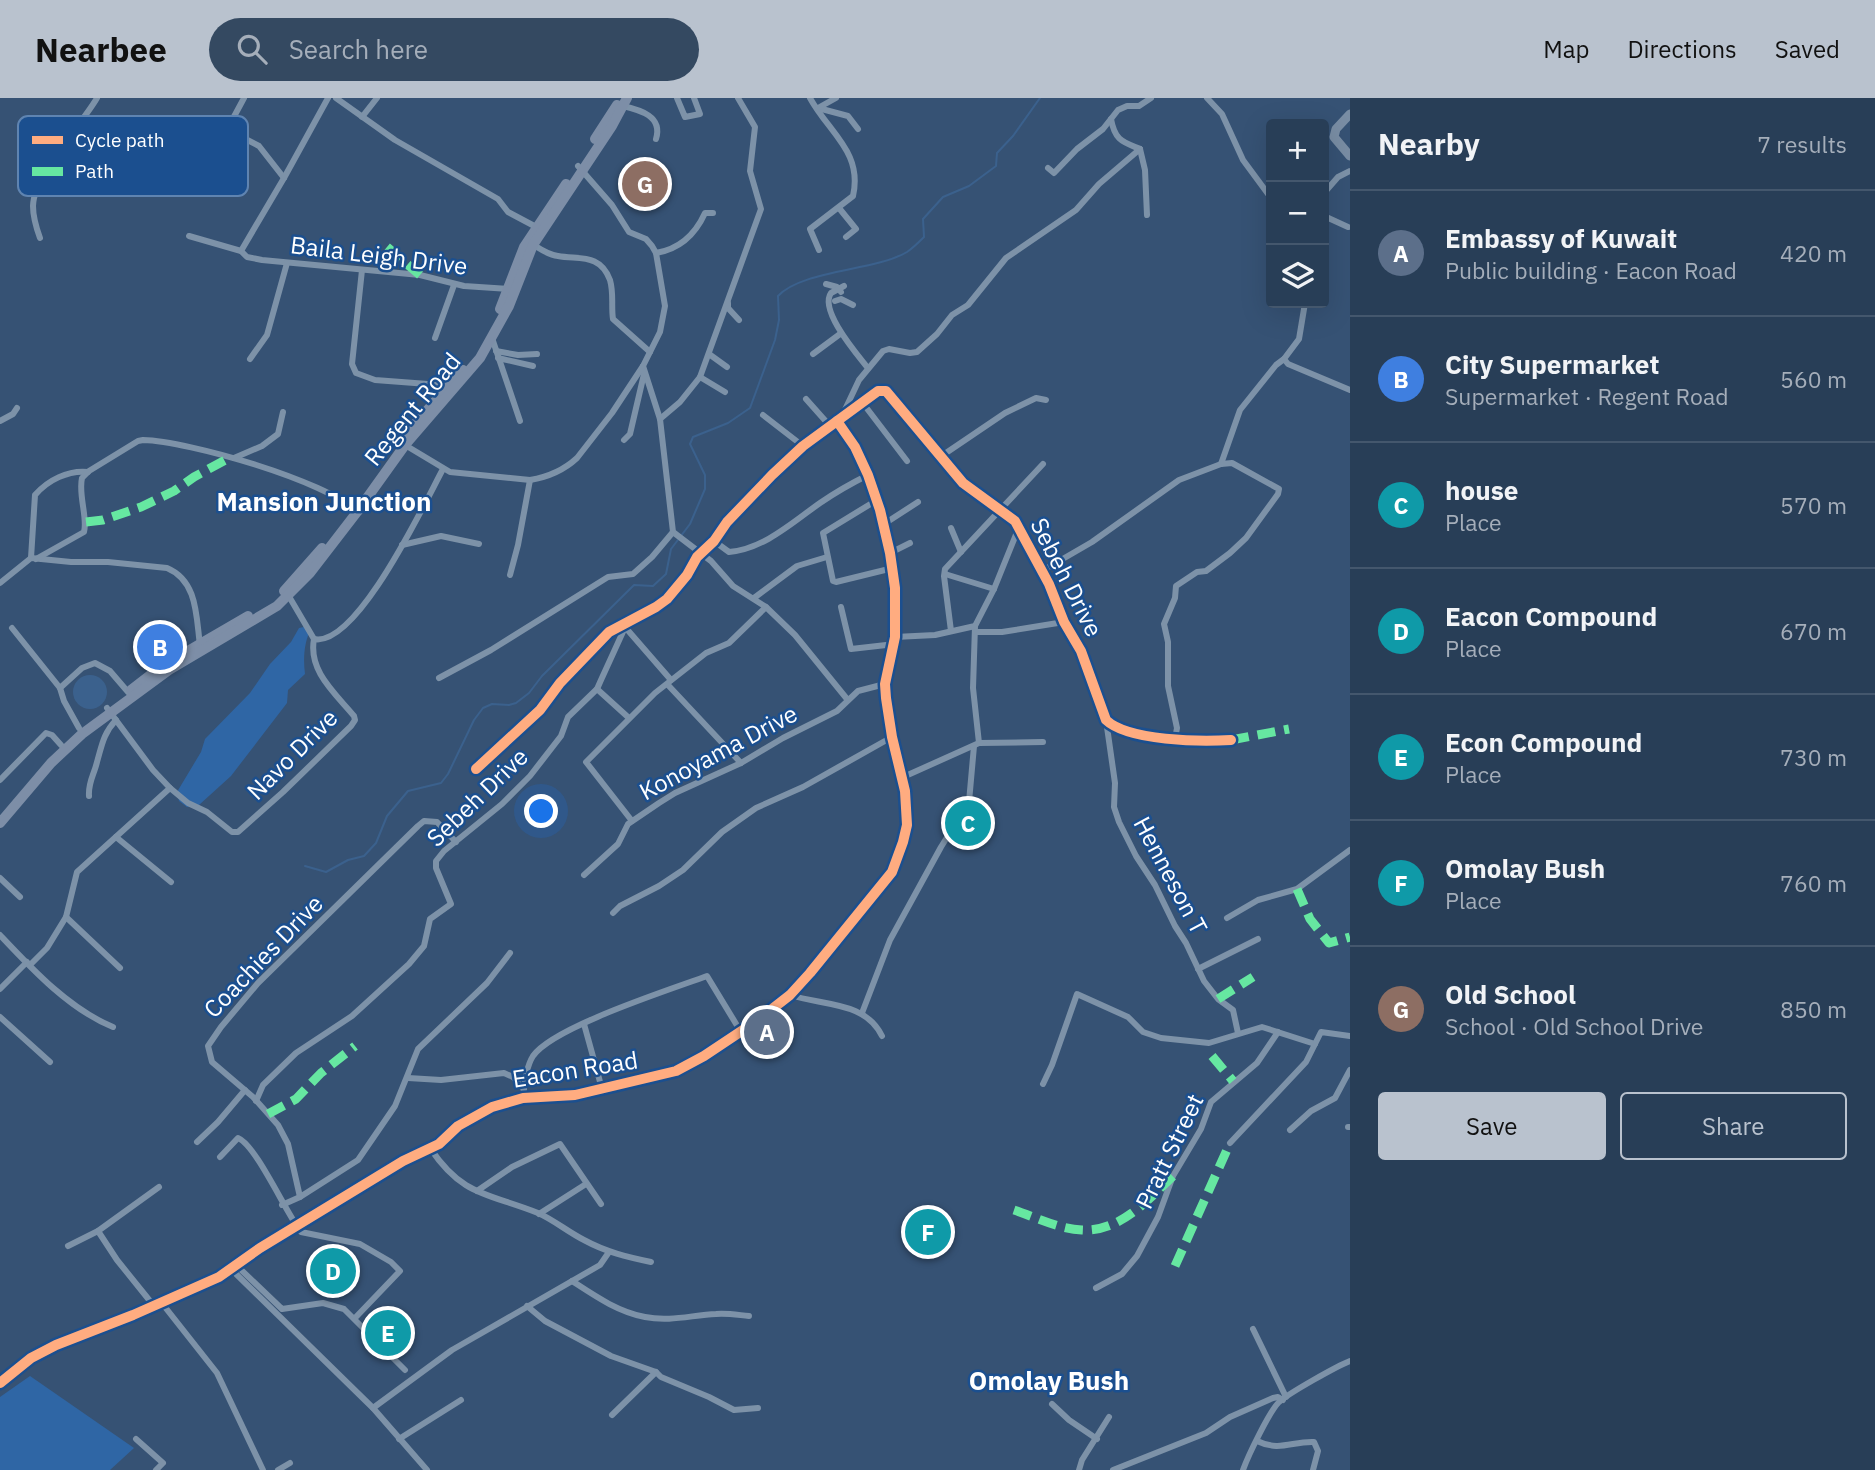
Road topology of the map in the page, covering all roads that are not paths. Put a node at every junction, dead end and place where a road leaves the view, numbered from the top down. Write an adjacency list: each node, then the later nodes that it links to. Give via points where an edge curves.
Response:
1 (97, 98): 16 (street)
2 (244, 98): 17 (street)
3 (328, 98): 32 (street)
4 (336, 98): 18 (street)
5 (377, 98): 18 (street)
6 (677, 98): 7 (street, via 685,117 700,114)
7 (694, 98)
8 (738, 98): 55 (street, via 755,127 750,171 761,209)
9 (810, 98): 14 (street)
10 (836, 98): 14 (street)
11 (1151, 98): 19 (street, via 1118,110)
12 (1207, 98): 34 (street, via 1222,114 1243,160)
13 (622, 102): 23 (street, via 654,120); 29 (main road, Regent Road)
14 (817, 108): 22 (street, via 848,116); 36 (street, via 856,171 853,196)
15 (1350, 114): 20 (main road)
16 (85, 116)
17 (235, 116)
18 (362, 117): 41 (street)
19 (1111, 119): 27 (street, via 1125,144); 30 (street, via 1054,173)
20 (1339, 125): 21 (main road); 25 (main road, via 1334,132)
21 (1350, 126)
22 (858, 129)
23 (656, 139)
24 (248, 140): 32 (street, via 260,146)
25 (1338, 141): 26 (main road); 28 (main road)
26 (1350, 141)
27 (1140, 149): 38 (street); 71 (street, via 1076,211 1006,258 968,305 952,315 918,352 885,349)
28 (1350, 156)
29 (580, 168): 41 (main road, Regent Road); 48 (street, via 629,232 646,239)
30 (1048, 168)
31 (1350, 171): 33 (street)
32 (284, 178): 47 (street)
33 (1329, 187)
34 (1266, 191)
35 (35, 196): 44 (street)
36 (839, 208): 43 (street, via 856,229); 46 (street, via 810,229)
37 (713, 213): 48 (street, via 706,212 688,239 674,249)
38 (1147, 215)
39 (1329, 218): 40 (street)
40 (1348, 227)
41 (539, 229): 45 (main road, Regent Road)
42 (189, 236): 47 (street, Baila Leigh Drive)
43 (846, 237)
44 (40, 238)
45 (530, 243): 53 (main road, Regent Road); 62 (street, via 555,256 599,264 611,282 613,319)
46 (819, 250)
47 (241, 251): 49 (street, Baila Leigh Drive, via 250,257)
48 (656, 253): 62 (street, via 666,306)
49 (287, 263): 50 (street, Baila Leigh Drive); 67 (street, via 267,335)
50 (362, 270): 52 (street, Baila Leigh Drive, via 420,275); 74 (street, via 352,364 356,373 375,380)
51 (826, 284): 54 (street)
52 (454, 285): 53 (street, Baila Leigh Drive); 60 (street)
53 (511, 289): 61 (main road, Regent Road); 74 (main road, Regent Road, via 477,353)
54 (843, 291): 56 (street, via 851,303); 59 (street, via 839,287 828,298)
55 (728, 297): 58 (street, via 728,308); 64 (street)
56 (835, 301)
57 (1304, 308): 68 (street, via 1299,339)
58 (739, 320)
59 (840, 334): 65 (street); 71 (street)
60 (435, 338)
61 (492, 338): 66 (street); 74 (main road, Regent Road)
62 (650, 352): 72 (street)
63 (537, 354): 66 (street)
64 (709, 354): 70 (street); 73 (street)
65 (813, 354)
66 (497, 355): 69 (street); 86 (street)
67 (250, 359)
68 (1284, 359): 75 (street); 95 (street, via 1240,410)
69 (533, 366)
70 (727, 367)
71 (867, 368): 84 (street)
72 (644, 369): 83 (street); 88 (street); 99 (street, via 577,458 561,470)
73 (700, 377): 76 (street); 83 (street)
74 (451, 389): 89 (main road, Regent Road)
75 (1350, 390)
76 (725, 392)
77 (806, 398): 87 (street)
78 (1046, 400): 91 (street, via 1036,398 1015,408)
79 (862, 402): 84 (street, Sebeh Drive); 91 (street, Sebeh Drive, via 886,391); 93 (street)
80 (17, 408): 85 (street)
81 (283, 412): 92 (street, via 278,434)
82 (763, 415): 90 (street)
83 (660, 419): 107 (street)
84 (839, 419): 87 (street, Sebeh Drive); 98 (street, Eacon Road)
85 (0, 421)
86 (520, 421)
87 (830, 426): 90 (street, Sebeh Drive)
88 (624, 440)
89 (402, 443): 96 (street); 102 (main road, Regent Road)
90 (803, 446): 108 (street, Sebeh Drive, via 756,489)
91 (940, 457): 103 (street, Sebeh Drive, via 969,488)
92 (232, 458): 97 (street, via 144,440); 102 (street, via 297,478)
93 (907, 461)
94 (1043, 464): 103 (street)
95 (1221, 464): 118 (street, via 1179,480); 147 (street, via 1232,463 1275,485 1279,494 1230,553 1175,586 1164,624)
96 (443, 469): 99 (street); 111 (street)
97 (88, 472): 116 (street, via 81,483 84,532); 116 (street, via 66,474 35,495)
98 (868, 475): 100 (street, Eacon Road); 108 (street, via 760,542 729,552)
99 (530, 480): 120 (street)
100 (877, 500): 104 (street, Eacon Road); 115 (street, via 823,533)
101 (918, 502): 104 (street)
102 (355, 510): 123 (main road, Regent Road, via 310,573)
103 (999, 510): 105 (street, Sebeh Drive); 112 (street)
104 (884, 524): 114 (street, Eacon Road)
105 (1019, 527): 118 (street, Sebeh Drive); 122 (street)
106 (951, 528): 112 (street)
107 (675, 533): 113 (street); 135 (street, via 633,574 608,577)
108 (714, 541): 113 (street, Sebeh Drive)
109 (910, 543): 114 (street)
110 (478, 544): 111 (street, via 440,536)
111 (402, 545): 132 (street, via 365,607 326,639)
112 (961, 552): 119 (street)
113 (701, 553): 124 (street, via 733,586); 128 (street, Sebeh Drive, via 667,598)
114 (890, 553): 117 (street, Eacon Road)
115 (827, 557): 117 (street, via 836,582); 124 (street, via 797,566)
116 (34, 558): 121 (street); 134 (street, via 175,572 194,596)
117 (893, 568): 133 (street, Eacon Road)
118 (1042, 571): 127 (street, Sebeh Drive)
119 (945, 574): 122 (street); 131 (street)
120 (510, 575)
121 (0, 583)
122 (994, 589): 130 (street)
123 (287, 593): 132 (street, Navo Drive); 134 (main road, Regent Road, via 266,613)
124 (754, 598): 125 (street)
125 (766, 607): 136 (street, via 729,643 706,653); 141 (street)
126 (841, 607): 133 (street, via 851,649)
127 (1064, 622): 130 (street, via 1002,632); 144 (street, Sebeh Drive, via 1090,671)
128 (626, 625): 136 (street); 139 (street, Sebeh Drive); 153 (street, via 609,632 540,710)
129 (12, 628): 138 (street)
130 (975, 629): 131 (street); 150 (street)
131 (951, 631): 133 (street)
132 (314, 639): 156 (street, Navo Drive, via 313,663 354,716 351,726 238,832)
133 (895, 640): 137 (street, Eacon Road)
134 (200, 647): 140 (main road, Regent Road, via 162,666); 142 (main road, Regent Road)
135 (439, 678)
136 (670, 683): 143 (street); 152 (street)
137 (886, 684): 141 (street, Konoyama Drive, via 858,691); 146 (street, Eacon Road)
138 (60, 688): 140 (street, via 76,672 95,663 110,671); 145 (street)
139 (597, 689): 143 (street); 163 (street, Sebeh Drive, via 568,717 554,747 530,776)
140 (128, 692): 142 (main road, Regent Road)
141 (848, 699): 152 (street, Konoyama Drive, via 837,711)
142 (111, 714): 145 (main road, Regent Road); 156 (street); 157 (street, via 89,780); 158 (main road, Regent Road, via 67,747)
143 (629, 719): 160 (street, via 586,762)
144 (1105, 720): 147 (street, via 1123,730); 177 (street, Henneson T, via 1119,822)
145 (79, 728): 151 (main road, Regent Road)
146 (892, 737): 154 (street, Eacon Road); 169 (street, via 756,808 722,832 683,870)
147 (1175, 739): 148 (street)
148 (1231, 740)
149 (1043, 742): 150 (street)
150 (976, 744): 154 (street); 180 (street, via 969,802 890,940)
151 (61, 745): 155 (street, via 46,733); 158 (main road, Regent Road)
152 (741, 763): 160 (street, Konoyama Drive, via 675,793)
153 (476, 769)
154 (901, 778): 179 (street, Eacon Road, via 907,825 891,872)
155 (0, 780)
156 (170, 788): 162 (street)
157 (89, 796)
158 (12, 805): 159 (main road, Regent Road); 161 (main road, Regent Road)
159 (0, 813)
160 (632, 821): 165 (street, Konoyama Drive, via 618,844)
161 (0, 823)
162 (116, 837): 167 (street); 170 (street, via 75,875)
163 (456, 842): 196 (street, Coachies Drive, via 442,825 424,821 258,983 208,1046 212,1062); 198 (street, Sebeh Drive, via 435,864 450,906 430,919 426,941 417,956 343,1023 274,1072)
164 (1350, 850): 171 (street, via 1297,889 1258,900)
165 (584, 875)
166 (0, 878): 168 (street)
167 (171, 882)
168 (20, 897)
169 (613, 913)
170 (66, 917): 175 (street, via 47,948); 176 (street)
171 (1227, 918)
172 (0, 935): 175 (street)
173 (1258, 939): 177 (street)
174 (510, 953): 192 (street, via 487,983 418,1049)
175 (29, 963): 178 (street); 183 (street, via 80,1008)
176 (120, 968)
177 (1198, 969): 186 (street, Henneson T, via 1213,993 1233,1010)
178 (0, 989)
179 (790, 995): 180 (street); 184 (street, Eacon Road)
180 (862, 1013): 187 (street, via 876,1023)
181 (0, 1017): 190 (street)
182 (584, 1024): 184 (street, via 707,975); 194 (street, via 538,1050); 195 (street)
183 (113, 1027)
184 (741, 1032): 195 (street, Eacon Road, via 670,1073)
185 (1278, 1032): 186 (street, via 1262,1027); 189 (street); 218 (street, Pratt Street, via 1257,1063 1211,1102 1132,1264)
186 (1238, 1033): 193 (street, via 1209,1043 1161,1038 1077,994)
187 (882, 1036)
188 (1350, 1036): 189 (street, via 1322,1031)
189 (1315, 1044): 201 (street, via 1306,1062)
190 (50, 1062)
191 (1348, 1073): 199 (street, via 1335,1098)
192 (408, 1078): 194 (street, via 441,1080 504,1073); 207 (street, via 390,1115 358,1160)
193 (1043, 1084)
194 (524, 1089): 197 (street)
195 (602, 1089): 197 (street, Eacon Road)
196 (245, 1090): 198 (street, Coachies Drive); 200 (street)
197 (523, 1098): 202 (street, Eacon Road, via 476,1116)
198 (256, 1101): 207 (street, Coachies Drive, via 288,1144)
199 (1290, 1130)
200 (197, 1142)
201 (1230, 1143)
202 (430, 1149): 206 (street, via 456,1180); 211 (street, Eacon Road)
203 (220, 1157): 209 (street, via 238,1138 243,1140)
204 (586, 1185): 206 (street, via 560,1144 512,1167); 208 (street); 210 (street)
205 (159, 1187): 212 (street)
206 (477, 1191): 210 (street)
207 (300, 1197): 209 (street)
208 (600, 1204)
209 (282, 1205): 211 (street)
210 (539, 1214): 214 (street)
211 (296, 1226): 216 (street, Eacon Road); 223 (street, via 304,1234 348,1240 372,1249 400,1271)
212 (98, 1231): 213 (street); 220 (street)
213 (68, 1246)
214 (609, 1252): 215 (street); 217 (street, via 600,1265)
215 (651, 1262)
216 (233, 1267): 219 (street, Eacon Road); 223 (street, via 282,1309 323,1303); 232 (street)
217 (572, 1281): 221 (street); 222 (street, via 622,1311 648,1318)
218 (1096, 1288)
219 (162, 1302): 220 (street, Eacon Road); 243 (street, via 217,1373)
220 (154, 1306): 228 (street, Eacon Road, via 56,1345)
221 (527, 1306): 227 (street, via 545,1321 611,1356); 232 (street, via 452,1350)
222 (749, 1316)
223 (355, 1318): 226 (street)
224 (1253, 1329): 229 (street)
225 (1350, 1361): 229 (street)
226 (405, 1370)
227 (656, 1372): 233 (street, via 734,1410); 234 (street)
228 (0, 1383)
229 (1284, 1399): 239 (street); 241 (street, via 1268,1400)
230 (461, 1400): 237 (street)
231 (1052, 1404): 238 (street)
232 (373, 1408): 237 (street)
233 (758, 1408)
234 (612, 1415)
235 (1109, 1417): 238 (street)
236 (136, 1438): 242 (street, via 163,1462)
237 (399, 1439): 245 (street)
238 (1097, 1439): 246 (street)
239 (1257, 1441): 248 (street); 249 (street, via 1269,1447 1314,1442 1318,1451)
240 (290, 1463): 244 (street)
241 (1125, 1468): 247 (street)
242 (156, 1470)
243 (262, 1470)
244 (278, 1470)
245 (427, 1470)
246 (1079, 1470)
247 (1113, 1470)
248 (1243, 1470)
249 (1313, 1470)

